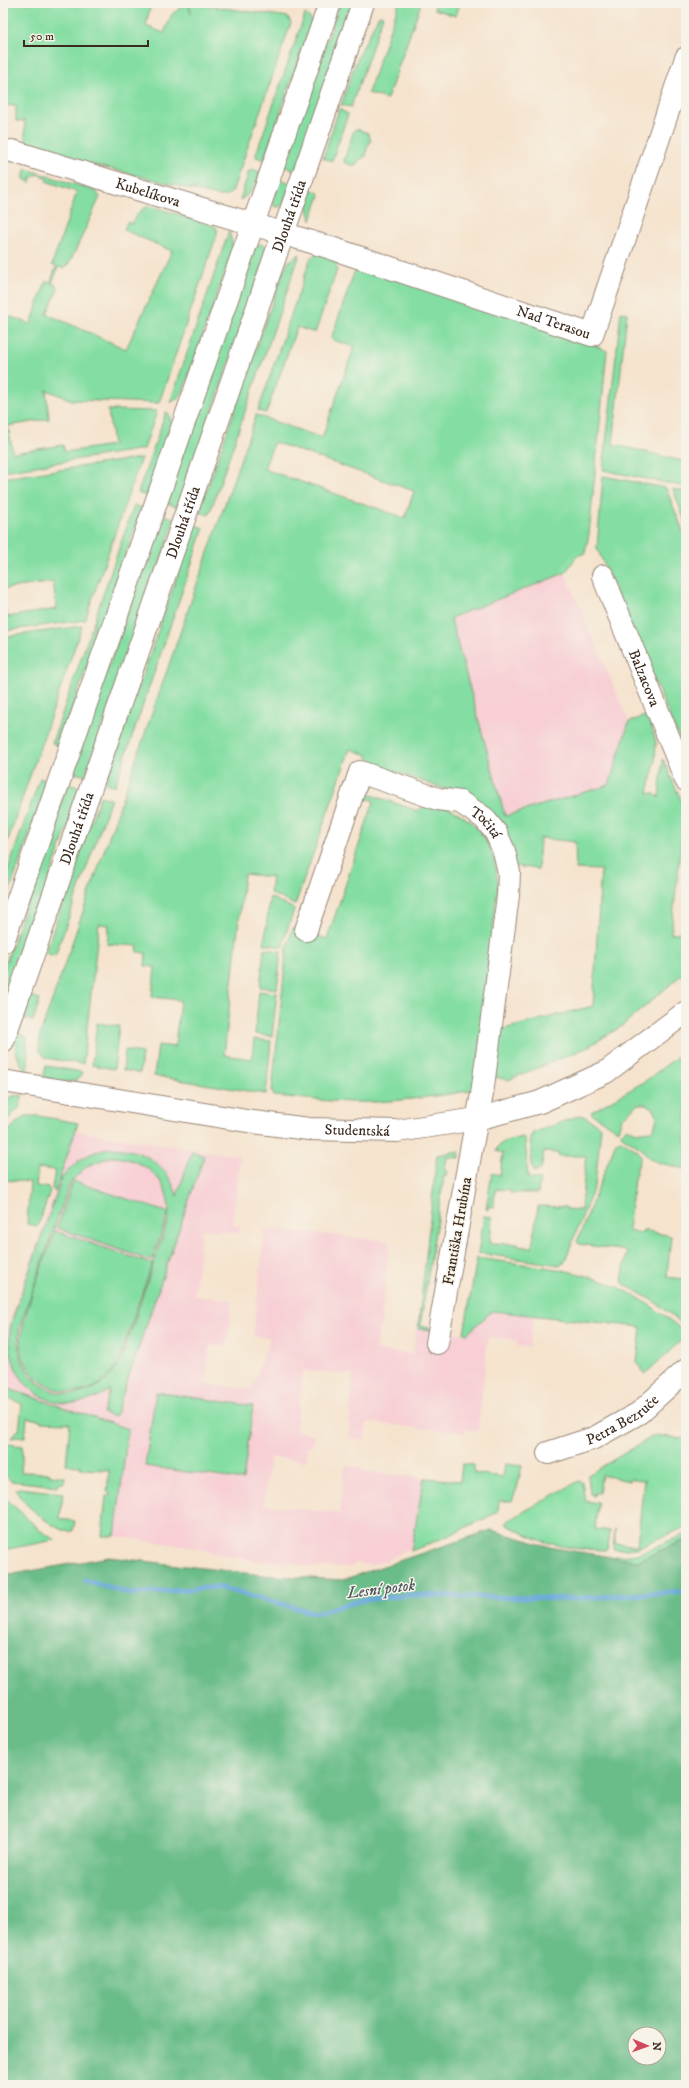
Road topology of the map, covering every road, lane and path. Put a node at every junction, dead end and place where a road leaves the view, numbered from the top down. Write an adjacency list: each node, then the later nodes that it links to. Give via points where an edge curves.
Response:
1 (330, 3): 5 (street, Dlouhá třída)
2 (363, 3): 6 (street, Dlouhá třída)
3 (686, 58): 6 (street, Nad Terasou, via 592,335)
4 (12, 151): 5 (street, Kubelíkova)
5 (253, 224): 6 (street, Kubelíkova); 10 (street, Dlouhá třída)
6 (284, 233): 12 (street, Dlouhá třída)
7 (603, 576): 8 (street, Balzacova)
8 (686, 780)
9 (306, 930): 14 (street, Točitá, via 360,772 438,799 460,802 484,818 496,833 509,872 508,896)
10 (3, 942)
11 (686, 1012): 14 (street, Studentská, via 606,1072 540,1102)
12 (3, 1041)
13 (3, 1081): 14 (street, Studentská, via 253,1122 309,1128 397,1131)
14 (477, 1119): 15 (street, Františka Hrubína)
15 (437, 1343)
16 (686, 1370): 17 (street, Petra Bezruče, via 639,1413 594,1438)
17 (548, 1453)

